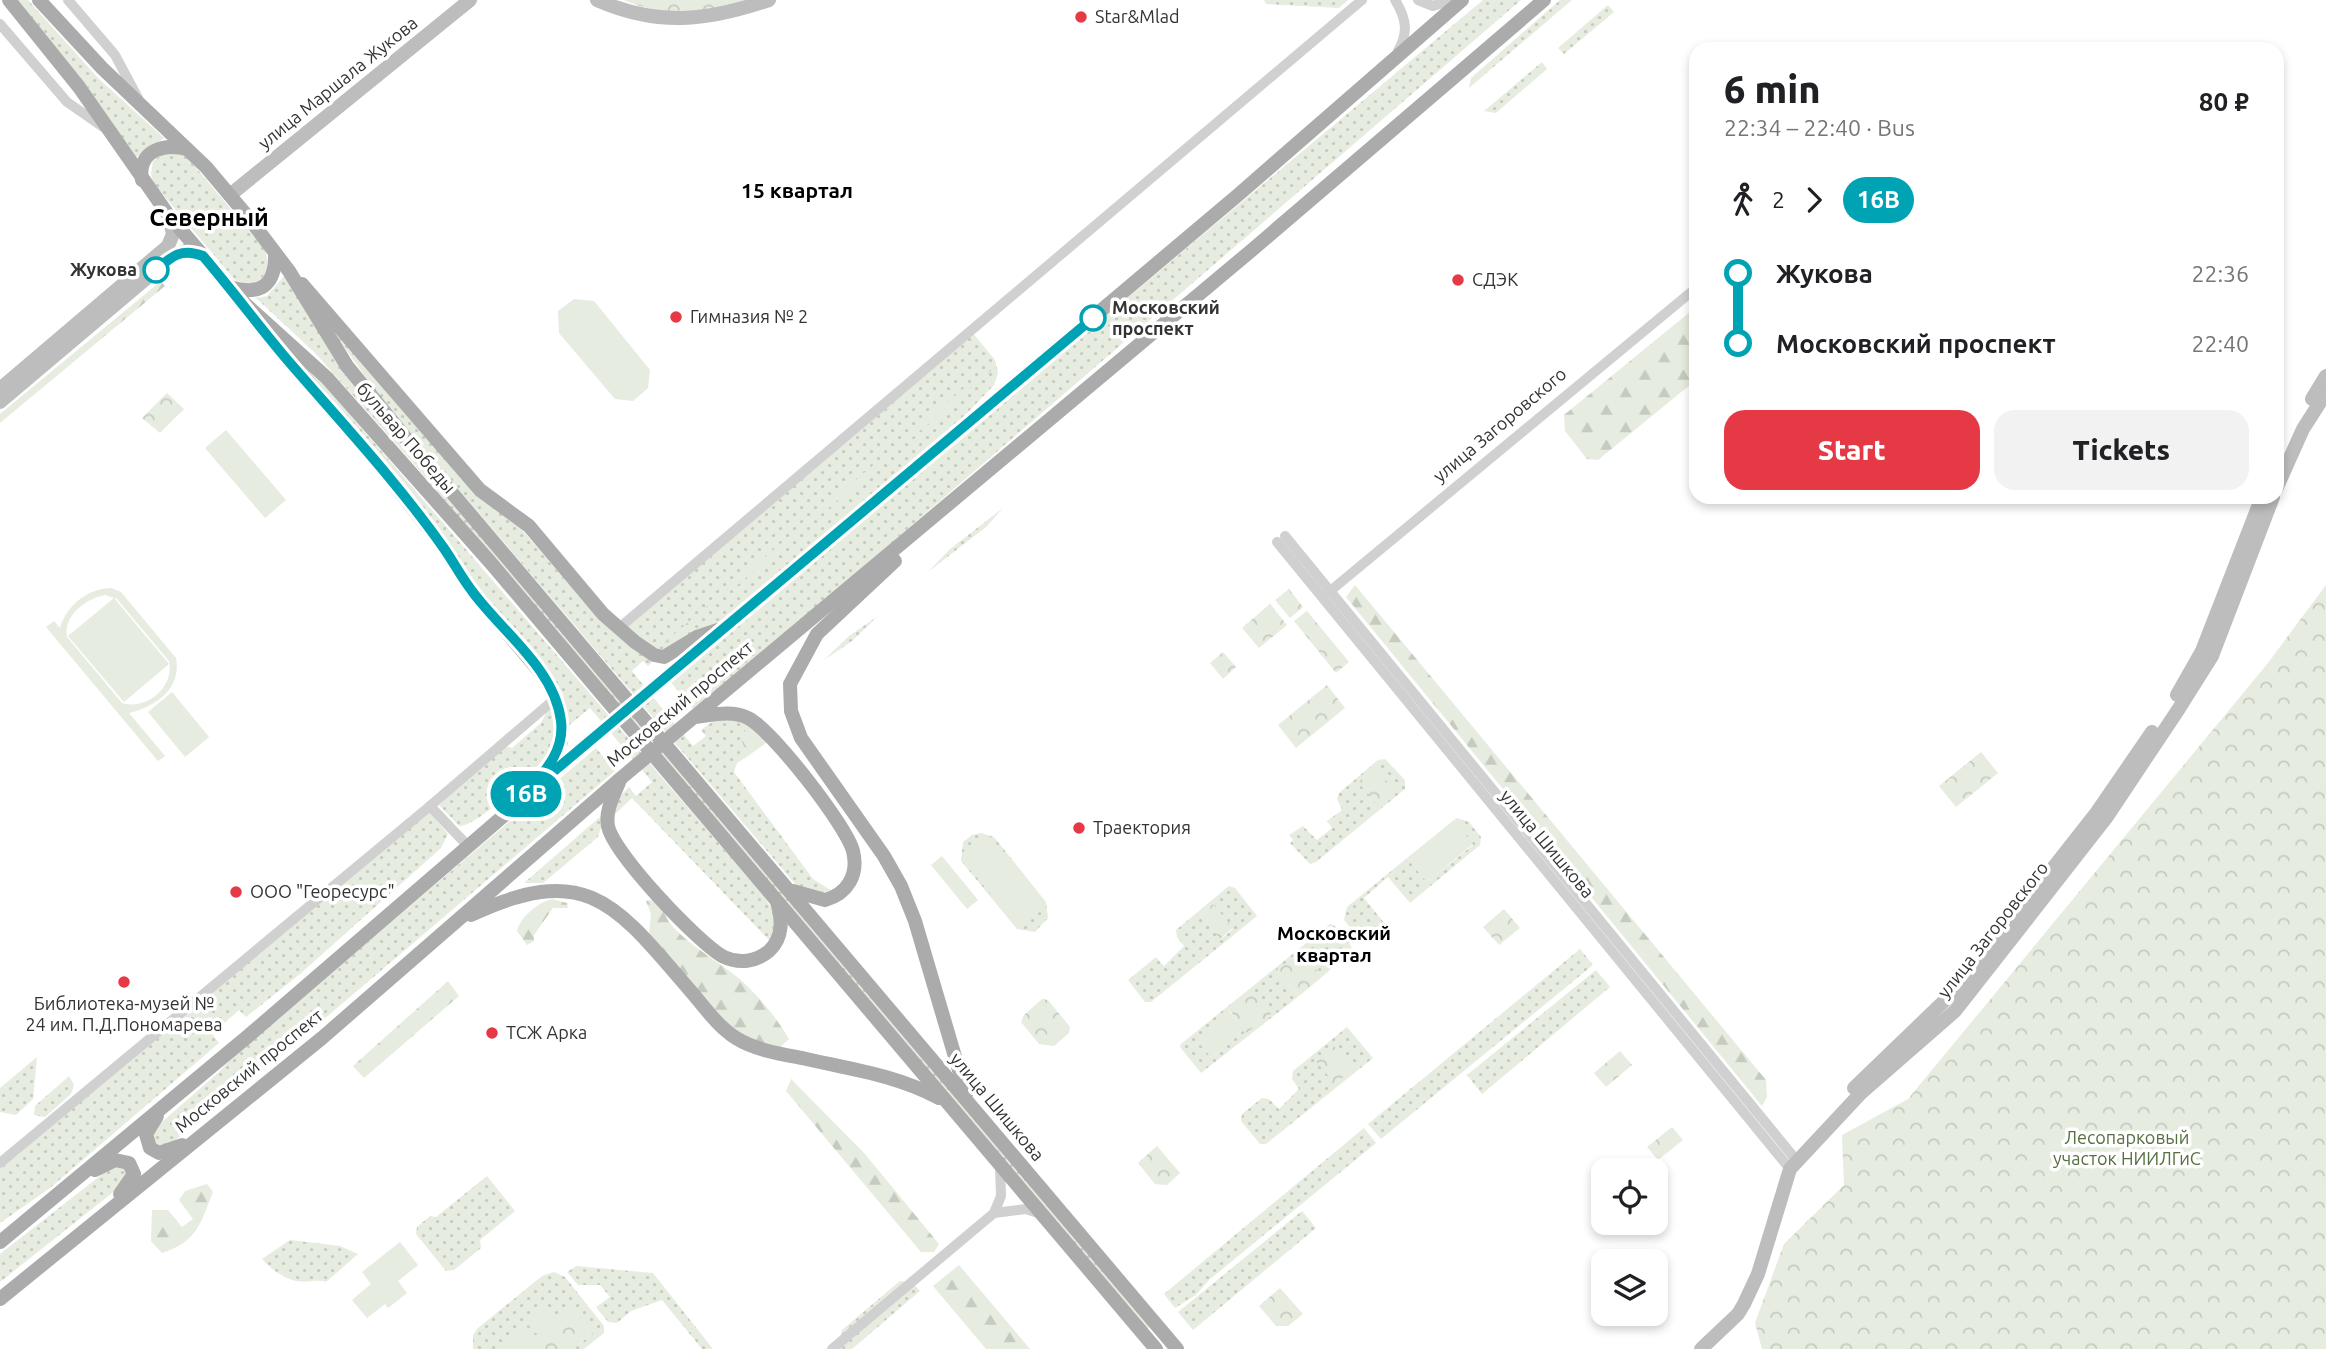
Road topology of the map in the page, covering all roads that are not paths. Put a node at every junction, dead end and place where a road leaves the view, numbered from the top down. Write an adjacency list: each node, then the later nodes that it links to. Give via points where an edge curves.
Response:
1 (9, 0): 16 (main road, бульвар Победы)
2 (39, 0): 15 (main road, бульвар Победы)
3 (68, 0): 15 (street, via 115,55)
4 (470, 0): 19 (street, улица Маршала Жукова)
5 (597, 0): 6 (street, via 627,13 665,20 734,12)
6 (769, 0)
7 (1362, 0): 37 (street)
8 (1395, 0): 14 (street, via 1406,32)
9 (1418, 0): 10 (street, via 1433,6)
10 (1452, 0)
11 (1462, 0): 14 (main road, Московский проспект)
12 (1544, 0): 35 (main road, Московский проспект)
13 (0, 24): 16 (street, via 67,102)
14 (1394, 58): 38 (main road, Московский проспект)
15 (142, 104): 17 (main road, бульвар Победы)
16 (112, 134): 18 (main road, бульвар Победы)
17 (188, 149): 18 (main road, via 158,148 140,168); 19 (main road, бульвар Победы)
18 (142, 180): 20 (main road, бульвар Победы)
19 (230, 195): 21 (main road, бульвар Победы)
20 (169, 216): 22 (main road, бульвар Победы); 28 (street, via 173,234 168,246)
21 (275, 252): 23 (main road, бульвар Победы); 24 (main road, via 276,270 268,284 247,292)
22 (203, 256): 24 (main road, бульвар Победы); 30 (street, via 188,250 174,255)
23 (289, 271): 37 (main road, via 480,490 529,526); 45 (main road, бульвар Победы, via 347,366)
24 (230, 287): 26 (main road, бульвар Победы)
25 (1689, 294): 36 (street, улица Загоровского)
26 (243, 302): 39 (main road, via 414,509 471,591 545,678); 46 (main road, бульвар Победы, via 327,378)
27 (2326, 376): 31 (street)
28 (0, 388)
29 (2326, 393): 32 (street)
30 (0, 402)
31 (2284, 448)
32 (2284, 471)
33 (2259, 504): 52 (street, улица Загоровского, via 2202,651 2097,812 1947,1001 1891,1050)
34 (2270, 504): 52 (street, улица Загоровского, via 2212,656 2106,818 1955,1011 1897,1059)
35 (928, 523): 40 (main road, Московский проспект); 50 (main road, via 892,565 817,634 796,668 789,698 801,738 901,887)
36 (1329, 592): 52 (street, улица Шишкова); 52 (street, улица Шишкова, via 1281,539)
37 (619, 628): 38 (main road, via 646,650 664,657 697,637)
38 (727, 628): 42 (main road, Московский проспект, bridge)
39 (556, 698): 42 (main road, via 561,742 552,763); 43 (street)
40 (694, 717): 41 (main road, Московский проспект, bridge); 45 (main road, via 735,714 759,725 809,783 846,836 854,864 846,888 825,900)
41 (620, 779): 46 (main road, via 608,810 612,838 633,867 705,943 737,961 760,957 779,936); 47 (main road, Московский проспект)
42 (522, 798): 44 (main road, Московский проспект)
43 (430, 806): 44 (street); 53 (street)
44 (467, 845): 49 (main road, Московский проспект)
45 (789, 890): 50 (main road, улица Шишкова)
46 (777, 900): 48 (main road, улица Шишкова)
47 (453, 923): 48 (main road, via 506,898 531,892 557,890 597,898 635,929 719,1024 737,1038 782,1054 893,1077); 51 (main road, Московский проспект, via 322,1038)
48 (948, 1103): 54 (main road, улица Шишкова)
49 (166, 1104): 51 (main road, via 146,1134 150,1148 166,1152); 55 (main road, Московский проспект)
50 (971, 1107): 61 (main road, улица Шишкова)
51 (194, 1141): 58 (main road, Московский проспект)
52 (1791, 1162): 65 (street, улица Загоровского, via 1734,1308); 66 (street, улица Загоровского, via 1758,1273 1744,1304)
53 (0, 1163)
54 (999, 1163): 56 (street, via 1003,1180); 57 (main road, улица Шишкова)
55 (74, 1180): 58 (main road, via 115,1160 129,1163 132,1179); 59 (main road, Московский проспект)
56 (993, 1213): 57 (street, via 1026,1209); 63 (street)
57 (1042, 1214): 62 (main road, улица Шишкова)
58 (101, 1217): 60 (main road, Московский проспект)
59 (0, 1242)
60 (0, 1299)
61 (1158, 1328): 62 (main road); 64 (main road, улица Шишкова)
62 (1151, 1343)
63 (832, 1349)
64 (1177, 1349)
65 (1692, 1349)
66 (1701, 1349)

